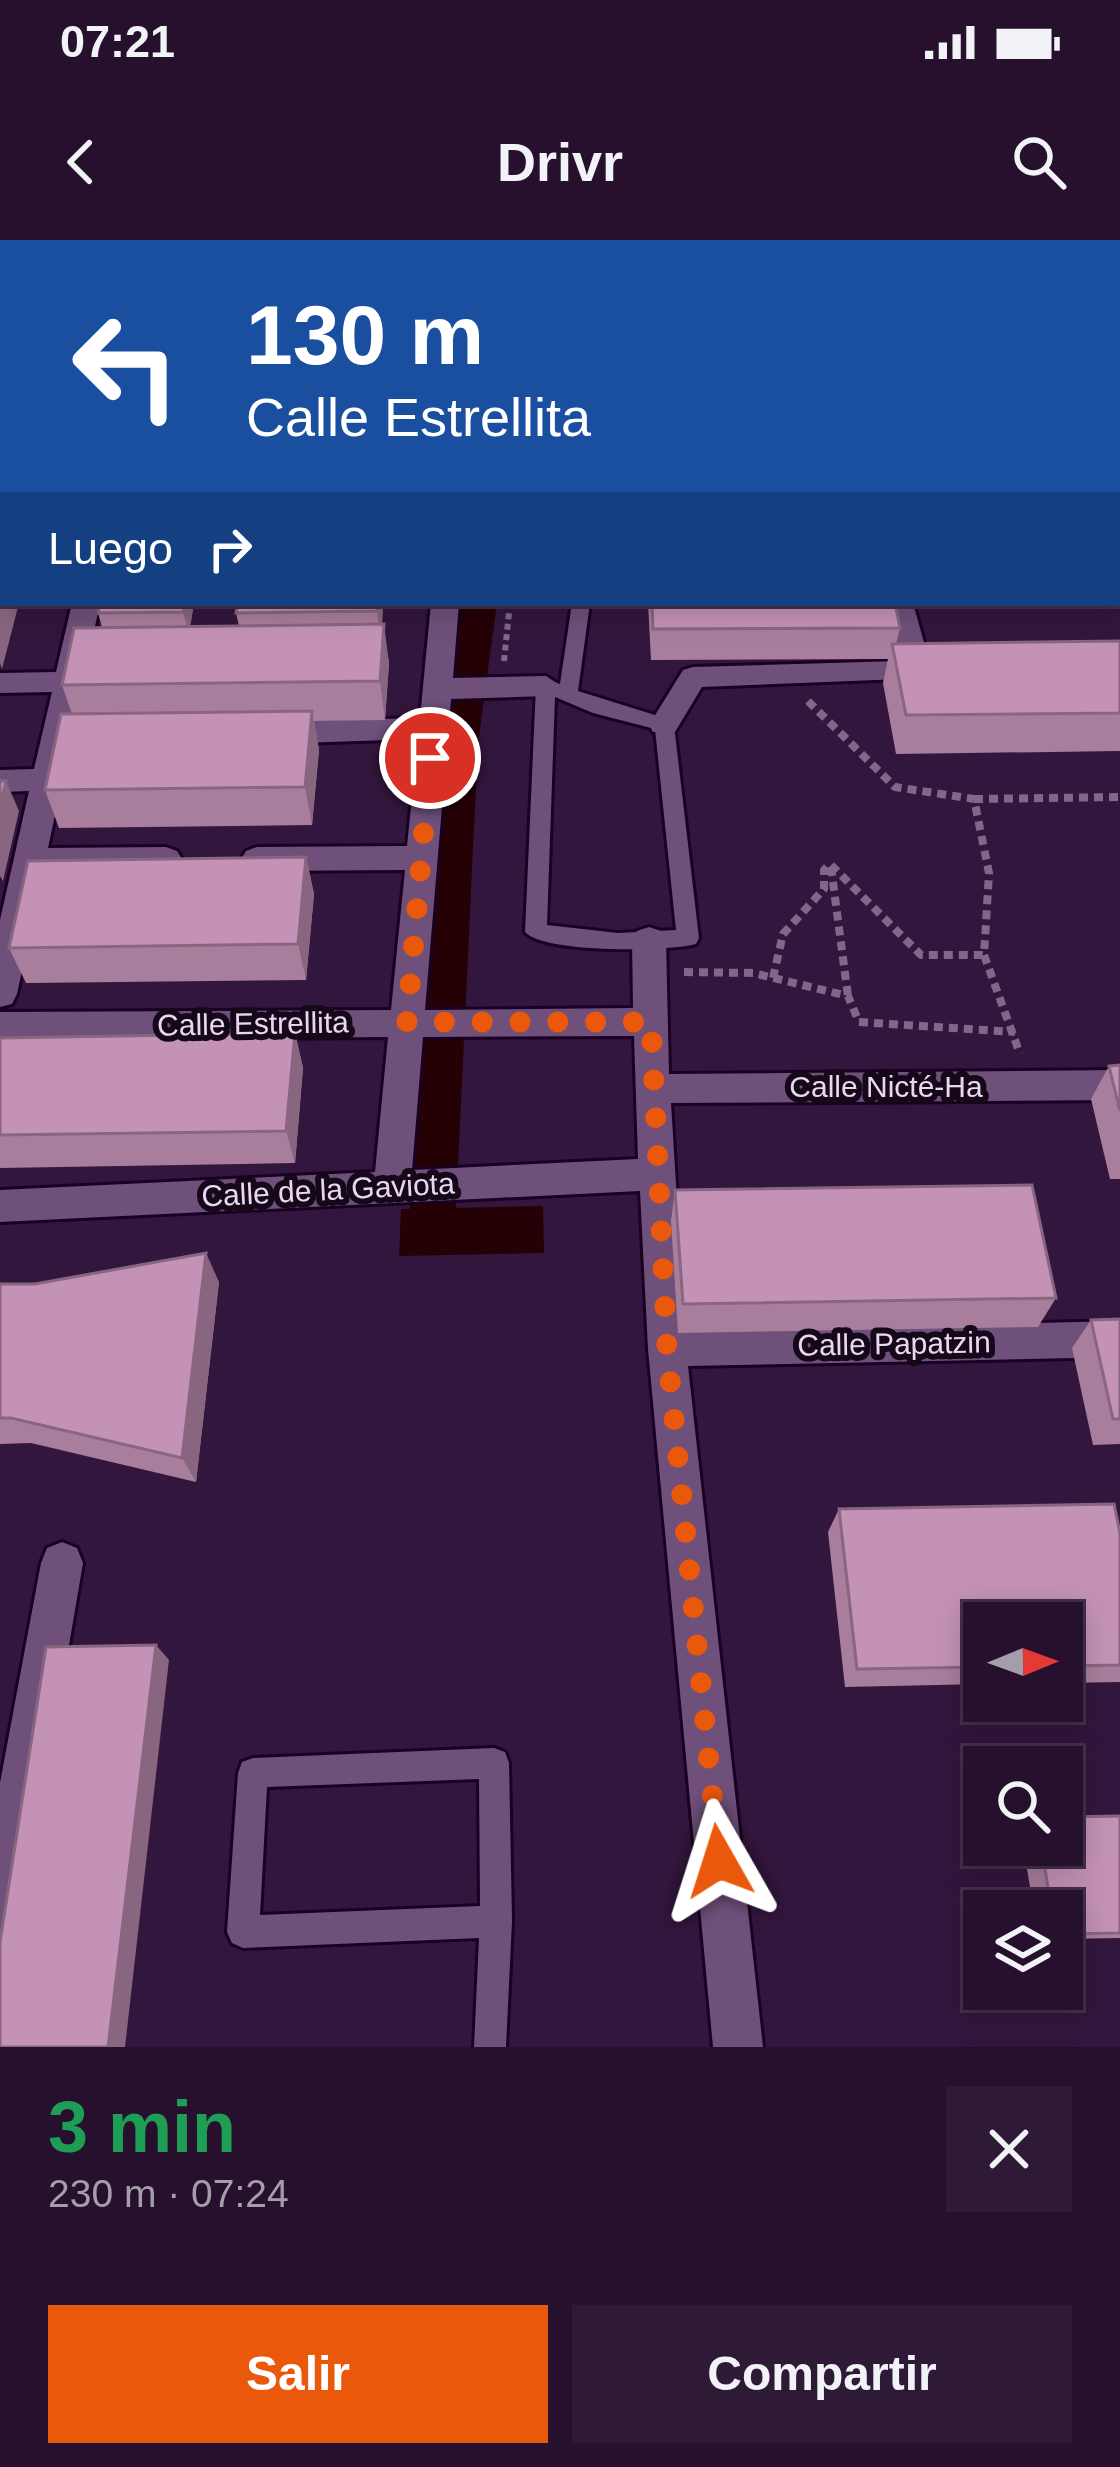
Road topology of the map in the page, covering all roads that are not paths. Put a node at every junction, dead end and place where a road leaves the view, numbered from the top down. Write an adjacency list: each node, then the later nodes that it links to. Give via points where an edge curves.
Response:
1 (85, 606): 5 (street)
2 (445, 606): 7 (street)
3 (580, 606): 8 (lane)
4 (900, 606): 9 (street, via 929,670 693,677)
5 (69, 682): 6 (street); 12 (street, via 68,738)
6 (0, 683)
7 (441, 690): 8 (street); 10 (street)
8 (557, 690): 9 (lane); 17 (lane, via 536,932 618,942)
9 (664, 725): 17 (lane, via 688,938)
10 (433, 728): 11 (street); 14 (street)
11 (245, 733)
12 (47, 780): 13 (street); 15 (street)
13 (0, 781)
14 (422, 858): 15 (street); 19 (street)
15 (29, 860): 16 (street)
16 (11, 897): 18 (street)
17 (651, 956): 20 (street)
18 (0, 992)
19 (407, 1022): 20 (street, Calle Estrellita); 21 (street, Calle Estrellita); 25 (street)
20 (651, 1022): 23 (street)
21 (0, 1026)
22 (1120, 1085): 23 (street, Calle Nicté-Ha)
23 (652, 1089): 24 (street)
24 (657, 1174): 25 (street, Calle de la Gaviota); 28 (street)
25 (392, 1186): 26 (street, Calle de la Gaviota)
26 (0, 1206)
27 (1120, 1339): 28 (street, Calle Papatzin)
28 (667, 1349): 33 (street)
29 (62, 1562): 30 (street)
30 (0, 1910)
31 (496, 1921): 31 (lane, via 494,1763 253,1773 243,1932); 32 (lane)
32 (490, 2047)
33 (738, 2047)

